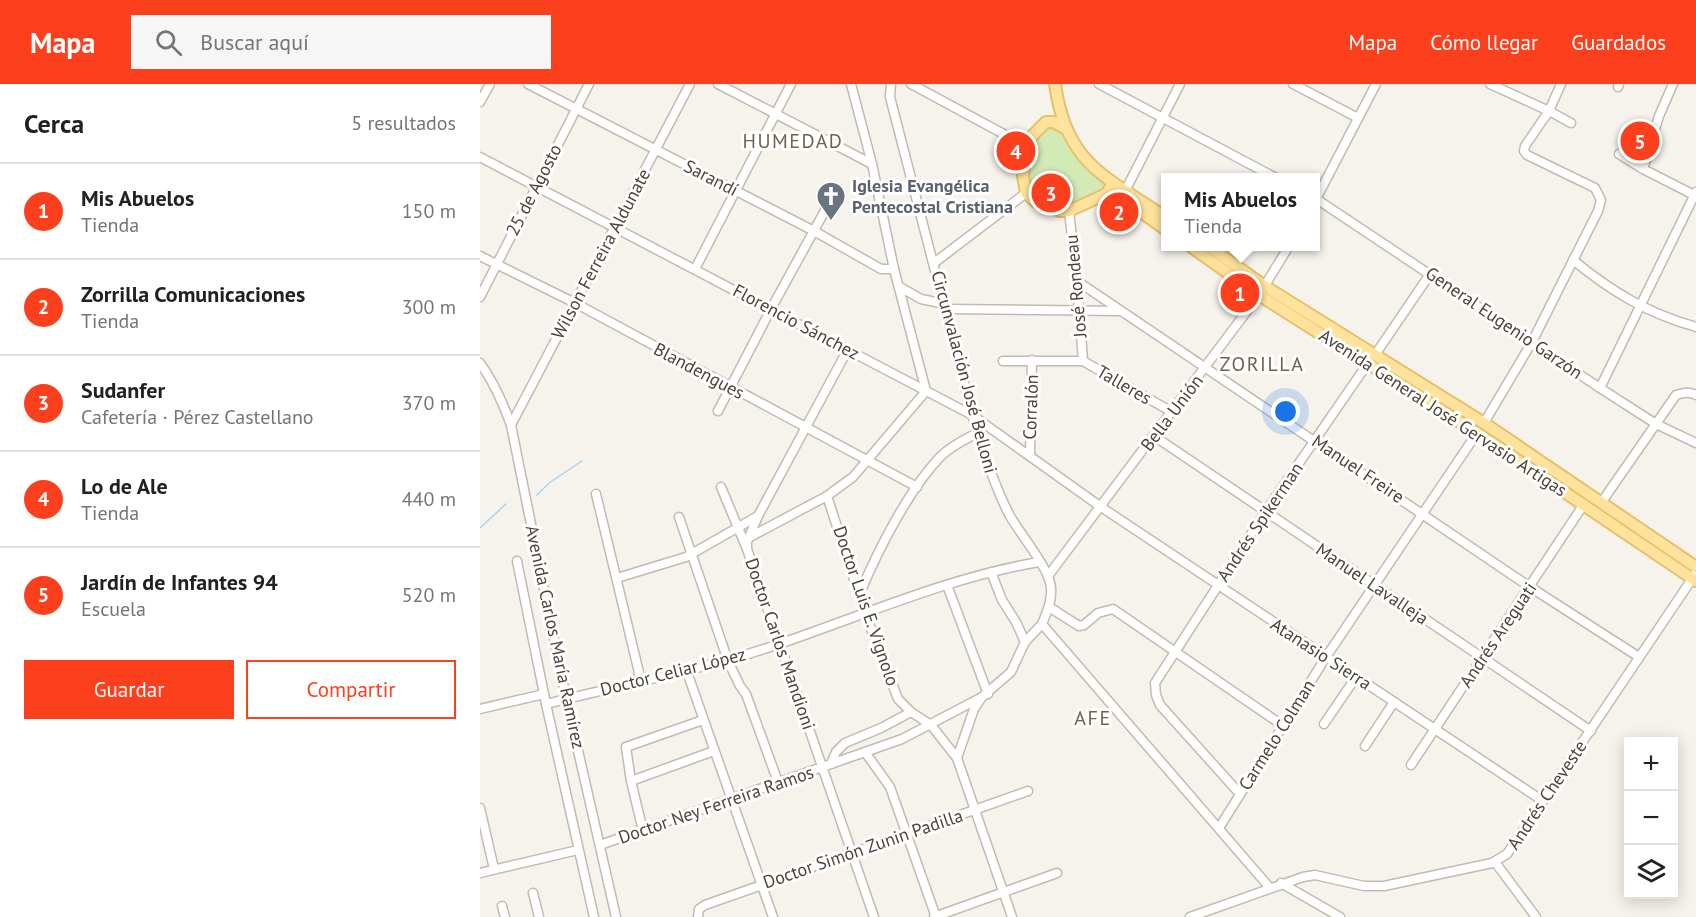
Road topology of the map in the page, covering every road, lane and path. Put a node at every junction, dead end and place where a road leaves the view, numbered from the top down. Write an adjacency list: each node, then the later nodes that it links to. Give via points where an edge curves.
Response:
1 (490, 84): 19 (street)
2 (528, 84): 21 (street, Sarandí)
3 (589, 84): 21 (street, 25 de Agosto)
4 (690, 84): 30 (street, Wilson Ferreira Aldunate)
5 (718, 84): 23 (street)
6 (791, 84): 23 (street)
7 (851, 84): 33 (street)
8 (891, 84): 56 (street, Circunvalación José Belloni, via 890,97)
9 (911, 84): 29 (street)
10 (1055, 84): 20 (main road)
11 (1099, 84): 24 (street)
12 (1179, 84): 24 (street)
13 (1293, 84): 25 (street)
14 (1376, 84): 25 (street)
15 (1490, 84): 18 (street)
16 (1561, 84): 22 (street)
17 (1673, 84): 34 (street)
18 (1502, 86): 22 (street)
19 (480, 102)
20 (1058, 102): 26 (main road); 28 (main road)
21 (576, 110): 30 (street, Sarandí); 37 (street, 25 de Agosto)
22 (1549, 111): 27 (street); 55 (street, via 1524,151 1595,188 1601,200)
23 (776, 114): 33 (street); 38 (street)
24 (1162, 118): 35 (street); 43 (street)
25 (1358, 118): 39 (street)
26 (1046, 122): 28 (main road); 29 (main road)
27 (1571, 123)
28 (1064, 128): 36 (main road, via 1082,156)
29 (1026, 146): 40 (main road)
30 (656, 150): 38 (street, Sarandí); 49 (street, Wilson Ferreira Aldunate)
31 (1619, 154): 34 (street)
32 (480, 157): 37 (street, Florencio Sánchez)
33 (872, 164): 59 (street)
34 (1643, 169): 44 (street)
35 (1268, 173)
36 (1111, 181): 42 (main road, via 1112,187); 43 (main road)
37 (537, 186): 49 (street, Florencio Sánchez); 57 (street, 25 de Agosto)
38 (736, 191): 50 (street, Sarandí); 58 (street)
39 (1320, 191)
40 (1026, 193): 46 (main road, via 1035,201); 56 (street)
41 (834, 194): 50 (street)
42 (1106, 194): 43 (main road); 46 (main road)
43 (1123, 194): 47 (main road); 48 (main road)
44 (1696, 194): 67 (street)
45 (1320, 202): 60 (street, General Eugenio Garzón)
46 (1069, 211): 61 (street, José Rondeau)
47 (1161, 215)
48 (1161, 226)
49 (616, 228): 58 (street, Florencio Sánchez); 65 (street, Wilson Ferreira Aldunate)
50 (814, 231): 59 (street, Sarandí, via 881,269); 68 (street)
51 (1198, 251): 63 (main road, Avenida General José Gervasio Artigas)
52 (1214, 251): 63 (main road, Avenida General José Gervasio Artigas)
53 (1286, 251): 63 (street, Bella Unión)
54 (480, 256): 57 (street, Blandengues)
55 (1573, 260): 67 (street); 72 (street)
56 (934, 263): 66 (street, Circunvalación José Belloni)
57 (496, 264): 64 (street, 25 de Agosto); 65 (street, Blandengues)
58 (695, 269): 68 (street, Florencio Sánchez)
59 (894, 269): 62 (street)
60 (1430, 274): 72 (street, General Eugenio Garzón); 74 (street, Andrés Spikerman)
61 (1077, 280): 69 (street, José Rondeau); 70 (street, Manuel Freire)
62 (900, 287): 66 (street); 82 (street)
63 (1263, 291): 74 (main road, Avenida General José Gervasio Artigas); 79 (street, Bella Unión)
64 (480, 297)
65 (575, 303): 80 (street, Blandengues); 89 (street, Wilson Ferreira Aldunate)
66 (945, 306): 69 (street); 86 (street, Circunvalación José Belloni)
67 (1641, 308): 71 (street); 81 (street)
68 (771, 309): 73 (street, Florencio Sánchez); 80 (street)
69 (1079, 311): 70 (street); 77 (street, José Rondeau)
70 (1120, 311): 79 (street, Manuel Freire)
71 (1696, 327)
72 (1532, 342): 81 (street, General Eugenio Garzón); 87 (street)
73 (848, 349): 82 (street, Florencio Sánchez); 90 (street, Doctor Carlos Mandioni)
74 (1371, 359): 87 (main road, Avenida General José Gervasio Artigas); 91 (main road, Avenida General José Gervasio Artigas); 94 (street, Andrés Spikerman)
75 (1032, 360): 76 (street, Talleres); 77 (street, Talleres); 96 (street, Corralón)
76 (1003, 361)
77 (1083, 361): 85 (street, Talleres)
78 (480, 363): 89 (street, Avenida Carlos María Ramírez)
79 (1206, 367): 85 (street, Bella Unión); 94 (street, Manuel Freire)
80 (730, 388): 84 (street); 90 (street, Blandengues)
81 (1600, 388): 88 (street, General Eugenio Garzón)
82 (926, 391): 86 (street, Florencio Sánchez); 97 (street)
83 (1696, 395): 88 (street, via 1676,395)
84 (718, 411)
85 (1172, 412): 93 (street, Bella Unión)
86 (972, 416): 92 (street, Circunvalación José Belloni); 96 (street, Florencio Sánchez)
87 (1484, 423): 102 (main road, Avenida General José Gervasio Artigas)
88 (1656, 424): 95 (street, General Eugenio Garzón); 102 (street)
89 (512, 425): 139 (street, Avenida Carlos María Ramírez)
90 (805, 428): 97 (street, Blandengues); 107 (street, Doctor Carlos Mandioni)
91 (1477, 433): 103 (main road, Avenida General José Gervasio Artigas); 106 (street, Carmelo Colman)
92 (977, 434): 99 (street, via 953,446); 114 (street, Circunvalación José Belloni, via 1010,517)
93 (1154, 436): 104 (street, Bella Unión); 105 (street, Manuel Lavalleja)
94 (1315, 440): 105 (street, Andrés Spikerman); 106 (street, Manuel Freire)
95 (1696, 443)
96 (1029, 455): 104 (street, Florencio Sánchez)
97 (867, 460): 99 (street, Blandengues); 101 (street, via 844,485)
98 (721, 487): 109 (street)
99 (917, 487): 124 (street)
100 (596, 494): 119 (street)
101 (827, 496): 110 (street); 124 (street, Doctor Luis E. Vignolo)
102 (1602, 503): 115 (main road, Avenida General José Gervasio Artigas)
103 (1584, 504): 118 (main road, Avenida General José Gervasio Artigas); 123 (street, Andrés Areguati)
104 (1101, 507): 117 (street, Bella Unión); 121 (street, Atanasio Sierra)
105 (1266, 511): 121 (street, Andrés Spikerman); 122 (street, Manuel Lavalleja)
106 (1422, 512): 122 (street, Carmelo Colman); 123 (street, Manuel Freire)
107 (758, 516): 109 (street); 110 (street, Doctor Carlos Mandioni)
108 (679, 517): 112 (street)
109 (738, 528): 111 (street); 112 (street)
110 (750, 537): 111 (street, Doctor Carlos Mandioni)
111 (747, 549): 129 (street, Doctor Carlos Mandioni)
112 (690, 554): 119 (street); 134 (street)
113 (517, 561): 140 (street, Avenida Carlos María Ramírez)
114 (1039, 562): 116 (street, Doctor Celiar López); 117 (street, Circunvalación José Belloni)
115 (1696, 567)
116 (991, 572): 120 (street, Doctor Celiar López); 128 (street)
117 (1048, 576): 125 (street)
118 (1695, 577): 132 (street, Andrés Cheveste)
119 (617, 578): 137 (street)
120 (947, 585): 126 (street, Doctor Celiar López); 138 (street)
121 (1217, 585): 130 (street, Andrés Spikerman); 131 (street, Atanasio Sierra)
122 (1373, 585): 131 (street, Carmelo Colman); 133 (street, Manuel Lavalleja)
123 (1530, 587): 132 (street, Manuel Freire); 133 (street, Andrés Areguati)
124 (860, 593): 126 (street, Doctor Luis E. Vignolo)
125 (1049, 607): 127 (street); 130 (street, via 1079,626 1098,613 1113,609)
126 (865, 613): 129 (street, Doctor Celiar López); 143 (street, Doctor Luis E. Vignolo, via 898,699)
127 (1042, 624): 128 (street); 165 (street)
128 (1025, 642): 138 (street, via 1011,672)
129 (779, 644): 134 (street, Doctor Celiar López); 156 (street, Doctor Carlos Mandioni)
130 (1175, 652): 147 (street); 160 (street, Andrés Spikerman, via 1155,683 1160,705)
131 (1326, 657): 136 (street, Atanasio Sierra); 147 (street, Carmelo Colman)
132 (1639, 657): 149 (street, Andrés Cheveste)
133 (1482, 659): 148 (street, Andrés Areguati); 149 (street, Manuel Lavalleja)
134 (728, 661): 135 (street, Doctor Celiar López); 158 (street, via 746,694)
135 (687, 672): 137 (street, Doctor Celiar López); 144 (street)
136 (1356, 677): 141 (street, Atanasio Sierra); 145 (street)
137 (641, 681): 139 (street, Doctor Celiar López)
138 (985, 696): 146 (street, Doctor Ney Ferreira Ramos); 153 (street, via 969,720)
139 (566, 698): 140 (street, Doctor Celiar López); 168 (street, Avenida Carlos María Ramírez)
140 (545, 699): 142 (street, Doctor Celiar López); 169 (street, Avenida Carlos María Ramírez)
141 (1394, 702): 148 (street, Atanasio Sierra); 150 (street)
142 (480, 709)
143 (911, 712): 146 (street, Doctor Luis E. Vignolo); 154 (street, Doctor Ney Ferreira Ramos, via 845,743)
144 (703, 720): 151 (street); 157 (street, via 626,747)
145 (1324, 724)
146 (931, 725): 152 (street, Doctor Ney Ferreira Ramos); 153 (street, Doctor Luis E. Vignolo)
147 (1282, 725): 160 (street, Carmelo Colman)
148 (1435, 729): 155 (street, Andrés Areguati); 162 (street, Atanasio Sierra)
149 (1591, 731): 162 (street, Andrés Cheveste)
150 (1365, 746)
151 (714, 751): 157 (street); 161 (street)
152 (865, 752): 154 (street, Doctor Ney Ferreira Ramos); 167 (street, via 890,787)
153 (957, 758): 164 (street, Doctor Luis E. Vignolo)
154 (831, 764): 156 (street, Doctor Ney Ferreira Ramos)
155 (1411, 765)
156 (822, 767): 158 (street, Doctor Ney Ferreira Ramos); 170 (street, Doctor Carlos Mandioni)
157 (631, 781): 166 (street)
158 (778, 782): 161 (street, Doctor Ney Ferreira Ramos)
159 (1028, 791): 164 (street, Doctor Simón Zunin Padilla)
160 (1240, 794): 165 (street, Carmelo Colman)
161 (731, 800): 166 (street, Doctor Ney Ferreira Ramos); 176 (street)
162 (1543, 801): 171 (street, Andrés Cheveste, via 1507,854)
163 (480, 808): 172 (street)
164 (974, 810): 167 (street, Doctor Simón Zunin Padilla); 179 (street, Doctor Luis E. Vignolo)
165 (1219, 828): 177 (street)
166 (643, 831): 168 (street, Doctor Ney Ferreira Ramos)
167 (906, 833): 170 (street, Doctor Simón Zunin Padilla); 188 (street)
168 (600, 845): 185 (street, Avenida Carlos María Ramírez)
169 (578, 850): 172 (street); 184 (street, Avenida Carlos María Ramírez)
170 (851, 852): 176 (street, Doctor Simón Zunin Padilla); 187 (street, Doctor Carlos Mandioni)
171 (1495, 862): 175 (street, Andrés Cheveste, via 1384,886 1364,886 1315,875); 192 (street)
172 (494, 870): 173 (street)
173 (480, 873)
174 (1057, 873): 179 (street)
175 (1285, 882): 177 (street, Andrés Cheveste); 191 (street)
176 (762, 885): 181 (street, Doctor Simón Zunin Padilla, via 705,905); 186 (street)
177 (1270, 888): 190 (street)
178 (533, 893): 183 (street)
179 (1004, 893): 188 (street); 189 (street, Doctor Luis E. Vignolo)
180 (502, 906): 182 (street)
181 (698, 913)
182 (505, 917)
183 (539, 917)
184 (594, 917)
185 (616, 917)
186 (773, 917)
187 (874, 917)
188 (935, 917)
189 (1012, 917)
190 (1190, 917)
191 (1340, 917)
192 (1536, 917)

